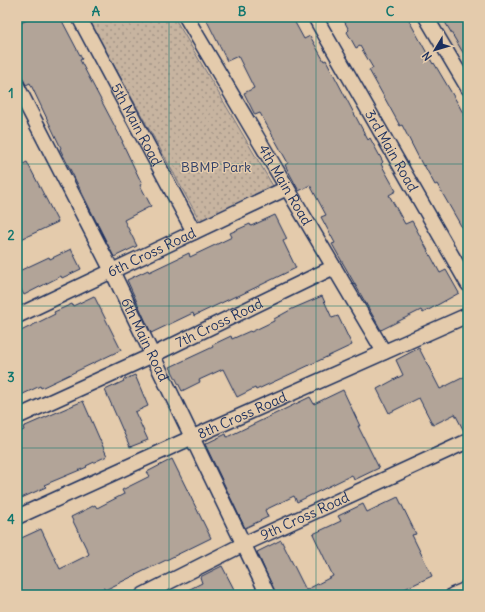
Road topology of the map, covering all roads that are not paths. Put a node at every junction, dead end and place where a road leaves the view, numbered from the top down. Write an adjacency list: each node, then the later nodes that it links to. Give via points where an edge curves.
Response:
1 (79, 17): 8 (street, 5th Main Road)
2 (186, 17): 7 (street, 4th Main Road)
3 (315, 17): 11 (street, 3rd Main Road)
4 (426, 17): 6 (street)
5 (17, 86): 10 (street, 6th Main Road)
6 (468, 88)
7 (287, 188): 8 (street, 6th Cross Road); 9 (street, 4th Main Road)
8 (194, 232): 10 (street, 6th Cross Road)
9 (334, 267): 14 (street, 4th Main Road); 15 (street, 7th Cross Road)
10 (112, 271): 12 (street, 6th Cross Road); 15 (street, 6th Main Road)
11 (468, 284)
12 (18, 312)
13 (468, 315): 14 (street, 8th Cross Road)
14 (384, 352): 17 (street, 8th Cross Road)
15 (153, 355): 16 (street, 7th Cross Road); 17 (street, 6th Main Road)
16 (17, 417)
17 (193, 437): 19 (street, 8th Cross Road); 20 (street, 6th Main Road)
18 (468, 441): 20 (street, 9th Cross Road)
19 (17, 517)
20 (244, 544): 21 (street, 9th Cross Road); 22 (street, 6th Main Road)
21 (143, 595)
22 (268, 595)

